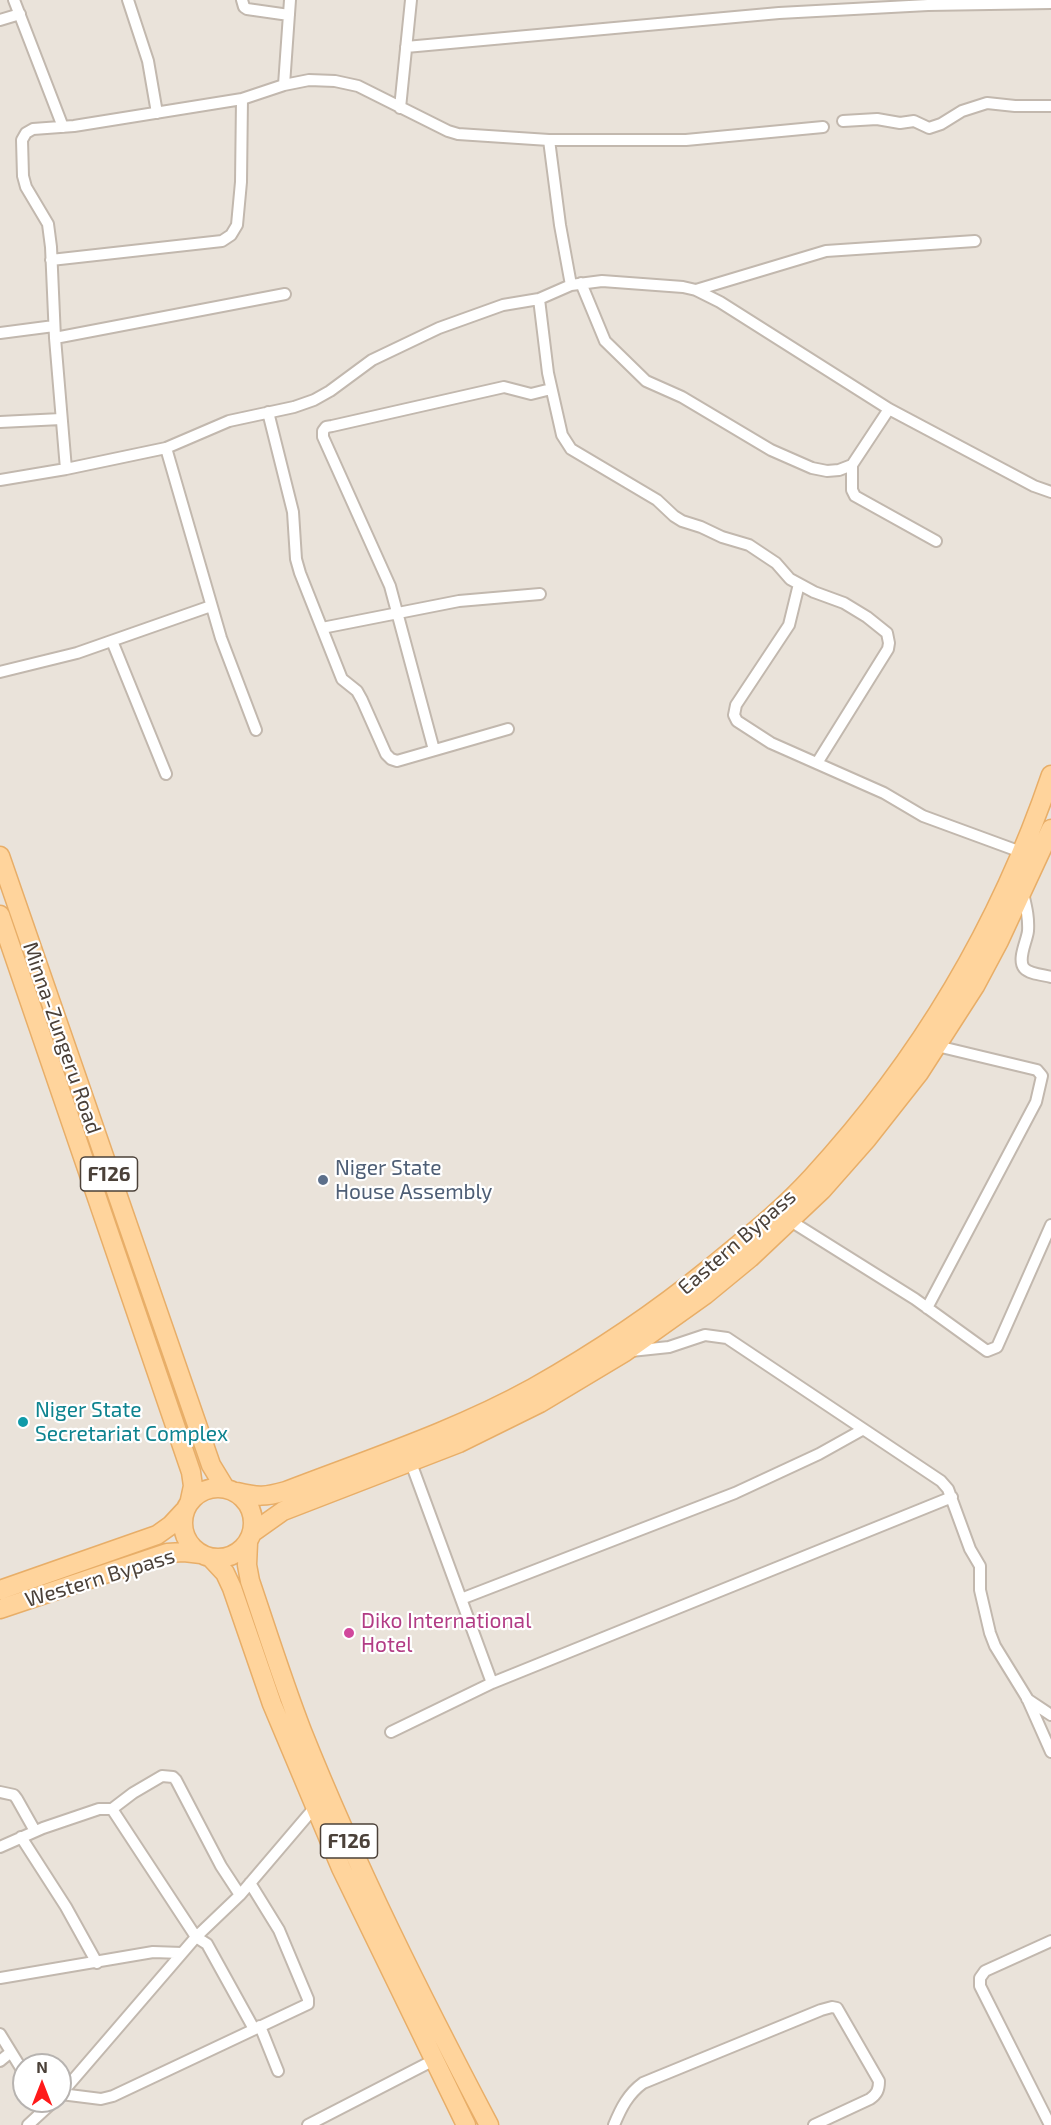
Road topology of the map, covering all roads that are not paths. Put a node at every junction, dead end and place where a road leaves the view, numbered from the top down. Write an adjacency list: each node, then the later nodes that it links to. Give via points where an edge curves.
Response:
1 (14, 0): 7 (street)
2 (128, 0): 15 (street, via 148,61)
3 (242, 0): 8 (street, via 247,9)
4 (290, 0): 8 (street)
5 (411, 0): 10 (street)
6 (1051, 3): 10 (street, via 928,4 779,13)
7 (20, 14): 9 (street); 17 (street)
8 (289, 15): 11 (street)
9 (0, 20)
10 (406, 47): 14 (street)
11 (284, 85): 12 (street); 14 (street, via 309,80 335,81 358,86)
12 (242, 99): 15 (street); 21 (street, via 241,182 237,225 231,235 222,241)
13 (1051, 106): 16 (street, via 987,103 929,128 914,121)
14 (400, 108): 19 (street, via 458,134)
15 (157, 113): 17 (street)
16 (843, 121)
17 (63, 127): 21 (street, via 33,129 22,140 23,176 48,224)
18 (823, 128): 19 (street, via 686,140)
19 (549, 140): 22 (street, via 560,225)
20 (975, 241): 23 (street, via 826,251)
21 (51, 260): 26 (street)
22 (576, 284): 23 (street, via 644,282); 25 (street); 35 (street, via 605,341 646,381 682,397 771,450 812,468 827,471)
23 (696, 290): 30 (street)
24 (285, 294): 28 (street)
25 (539, 299): 29 (street); 31 (street, via 503,305 439,328 372,360 314,400)
26 (54, 326): 27 (street); 28 (street)
27 (0, 333)
28 (55, 338): 32 (street)
29 (552, 389): 40 (street, via 562,435 571,449 657,500 682,521 749,544); 43 (street, via 531,394 504,387 326,427 323,437 390,586)
30 (890, 409): 35 (street); 38 (street)
31 (268, 412): 34 (street, via 229,421); 44 (street, via 293,512 298,566)
32 (62, 419): 33 (street); 36 (street)
33 (0, 422)
34 (166, 448): 36 (street); 42 (street)
35 (852, 465): 39 (street, via 855,496)
36 (66, 469): 37 (street)
37 (0, 480)
38 (1051, 492)
39 (936, 541)
40 (799, 584): 50 (street, via 789,625 736,705 734,715 736,721 771,743); 50 (street, via 844,603 889,637 888,649)
41 (540, 594): 43 (street, via 459,601)
42 (211, 606): 45 (street); 48 (street)
43 (398, 614): 44 (street); 49 (street)
44 (322, 628): 49 (street, via 342,679 357,691 386,754 398,761)
45 (112, 641): 46 (street); 51 (street)
46 (0, 672)
47 (508, 729): 49 (street)
48 (256, 730)
49 (434, 750)
50 (817, 763): 54 (street, via 884,793 923,816)
51 (166, 774)
52 (1051, 775): 54 (main road, Eastern Bypass)
53 (1051, 829): 56 (main road, Eastern Bypass)
54 (1022, 852): 69 (main road, Eastern Bypass, via 979,944 907,1062 810,1179 695,1282 616,1338 542,1383 452,1428 276,1494 257,1497)
55 (0, 856): 59 (main road, Minna-Zungeru Road / F126)
56 (1023, 892): 58 (street, via 1028,932 1022,966); 61 (main road, Eastern Bypass, via 975,986)
57 (0, 915): 60 (main road, Minna-Zungeru Road / F126)
58 (1051, 977)
59 (44, 986): 60 (main road); 69 (main road, Minna-Zungeru Road / F126, via 211,1465)
60 (26, 992): 71 (main road, Minna-Zungeru Road / F126, via 191,1472 193,1486)
61 (937, 1046): 62 (main road, Eastern Bypass, via 867,1139); 65 (street, via 1037,1070 1042,1076 1036,1102)
62 (789, 1220): 65 (street); 66 (main road, Eastern Bypass, via 715,1287)
63 (1051, 1224): 64 (street)
64 (1048, 1240): 65 (street, via 993,1350 987,1351)
65 (927, 1308)
66 (625, 1352): 67 (street, via 669,1347 705,1335 727,1338); 68 (main road, Eastern Bypass, via 540,1403)
67 (862, 1430): 70 (street, via 941,1481); 75 (street, via 735,1493)
68 (411, 1463): 72 (main road, Eastern Bypass, via 284,1510); 75 (street)
69 (231, 1490): 71 (main road, via 212,1487); 72 (main road, F126, via 246,1500 251,1510 254,1522)
70 (952, 1497): 77 (street); 78 (street, via 980,1566 980,1590 994,1646)
71 (187, 1505): 73 (main road, F126, via 182,1523 184,1536); 74 (main road, Western Bypass, via 171,1526 157,1535)
72 (250, 1538): 73 (main road, via 231,1556); 90 (main road, F126, via 250,1581)
73 (206, 1556): 76 (main road, Western Bypass, via 167,1553); 83 (main road, F126, via 225,1573 232,1588 272,1704)
74 (0, 1590)
75 (461, 1599): 77 (street)
76 (0, 1609)
77 (492, 1683): 80 (street)
78 (1026, 1698): 79 (street); 81 (street)
79 (1051, 1715)
80 (391, 1732)
81 (1051, 1752)
82 (0, 1792): 85 (street, via 8,1792 17,1799)
83 (315, 1807): 88 (street); 90 (main road, F126)
84 (112, 1809): 85 (street, via 99,1809); 89 (street, via 162,1776 173,1777); 91 (street)
85 (35, 1831): 86 (street)
86 (21, 1837): 87 (street); 94 (street)
87 (0, 1847)
88 (250, 1882): 89 (street); 96 (street, via 279,1930 308,2000 304,2007)
89 (240, 1895): 91 (street)
90 (378, 1927): 99 (main road, F126); 108 (main road, F126)
91 (196, 1937): 93 (street); 96 (street, via 207,1944)
92 (1051, 1941): 111 (street, via 985,1971 980,1978 980,1986)
93 (182, 1953): 94 (street, via 153,1952); 102 (street)
94 (97, 1963): 95 (street)
95 (0, 1978)
96 (257, 2028): 101 (street); 103 (street, via 113,2096)
97 (0, 2034): 98 (street)
98 (11, 2052): 100 (street)
99 (434, 2060): 106 (street); 107 (main road, F126)
100 (0, 2061)
101 (278, 2071)
102 (72, 2078)
103 (72, 2100)
104 (40, 2113): 105 (street)
105 (28, 2125)
106 (308, 2125)
107 (466, 2125)
108 (489, 2125)
109 (615, 2125): 110 (street, via 626,2099 643,2083 832,2007 837,2008 879,2087 870,2099)
110 (814, 2125)
111 (1050, 2125)

